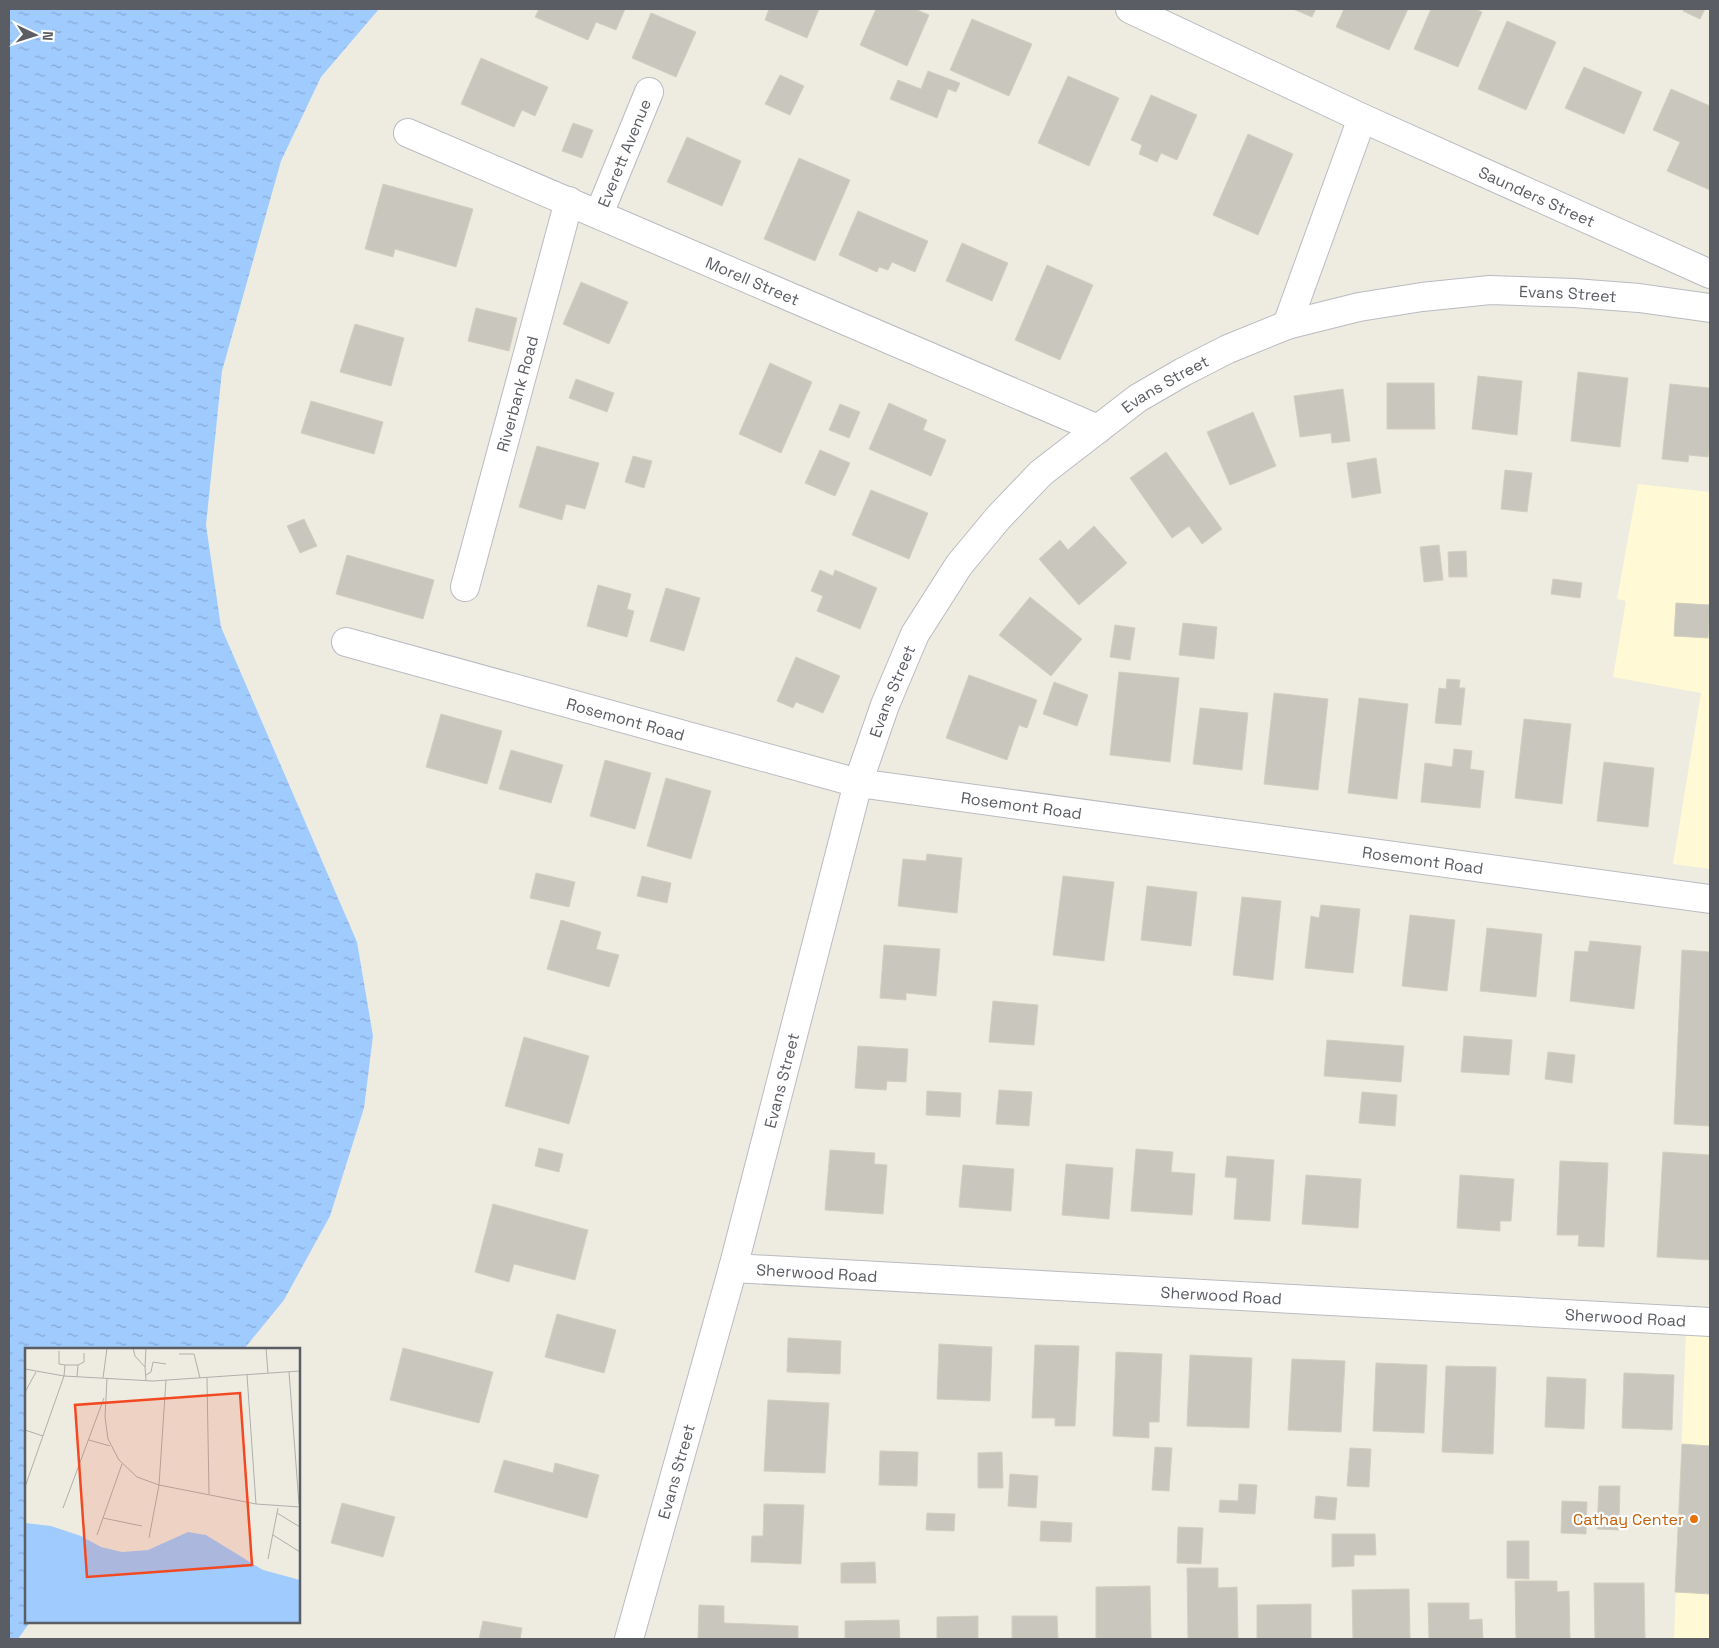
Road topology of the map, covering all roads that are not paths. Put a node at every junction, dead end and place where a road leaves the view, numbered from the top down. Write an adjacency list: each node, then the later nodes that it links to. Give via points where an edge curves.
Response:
1 (1130, 9): 3 (street, Saunders Street)
2 (649, 92): 6 (street, Everett Avenue)
3 (1362, 118): 7 (street, Saunders Street); 9 (street)
4 (408, 133): 5 (street, Morell Street)
5 (568, 201): 6 (street, Morell Street); 11 (street, Riverbank Road)
6 (599, 214): 10 (street, Morell Street)
7 (1710, 274)
8 (1710, 308): 9 (street, Evans Street, via 1574,292 1490,290 1359,307)
9 (1288, 325): 10 (street, Evans Street, via 1228,349 1183,372 1138,398)
10 (1098, 429): 13 (street, Evans Street, via 1041,473 959,565 915,634 885,705)
11 (465, 587)
12 (346, 642): 13 (street, Rosemont Road)
13 (858, 783): 14 (street, Rosemont Road); 15 (street, Evans Street)
14 (1710, 900)
15 (733, 1268): 16 (street, Sherwood Road); 17 (street, Evans Street)
16 (1710, 1322)
17 (629, 1639)

